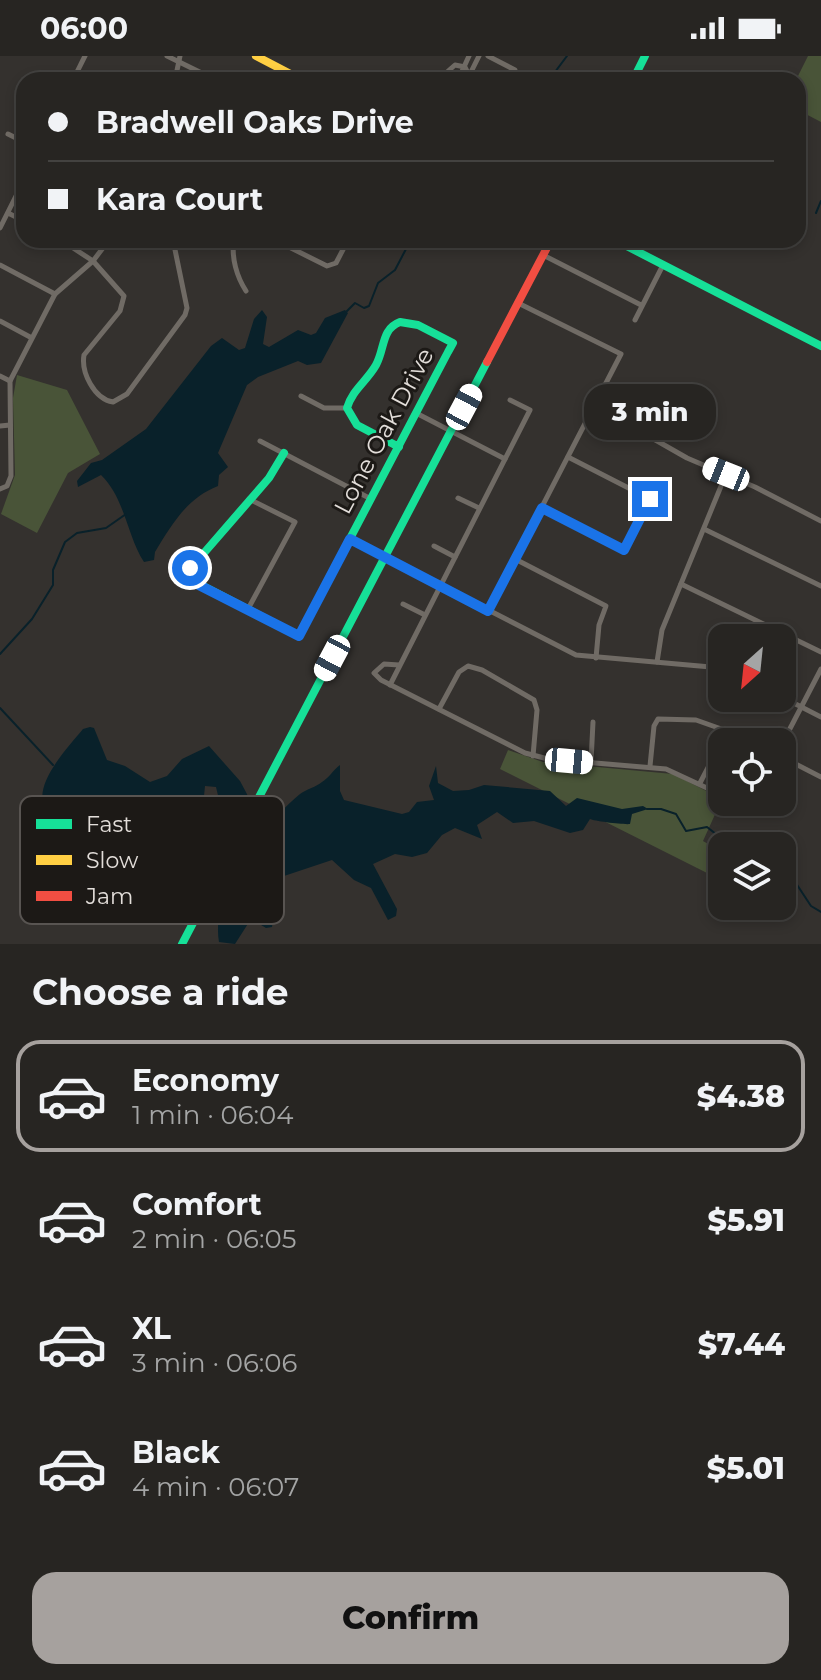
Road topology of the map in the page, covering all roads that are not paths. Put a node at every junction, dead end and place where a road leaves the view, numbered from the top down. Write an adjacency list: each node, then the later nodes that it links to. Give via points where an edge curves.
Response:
1 (85, 56): 8 (street)
2 (167, 56): 6 (street)
3 (256, 56): 10 (street)
4 (469, 56): 7 (street)
5 (488, 56): 14 (street)
6 (180, 58): 9 (street)
7 (465, 67): 11 (street, via 455,65); 12 (street); 13 (street)
8 (78, 72)
9 (203, 72)
10 (287, 72)
11 (447, 72)
12 (462, 72)
13 (466, 72)
14 (515, 72)
15 (8, 134): 16 (street)
16 (16, 138)
17 (16, 196): 18 (street)
18 (8, 213): 19 (street); 20 (street)
19 (16, 217)
20 (0, 228)
21 (73, 248): 30 (street)
22 (103, 248): 30 (street)
23 (175, 248): 30 (street, via 185,315 127,394 113,402 101,398 83,363 120,311 124,296)
24 (234, 248): 33 (street)
25 (293, 248): 26 (street, via 325,266 336,263)
26 (344, 248)
27 (547, 248): 29 (street)
28 (630, 248): 32 (street)
29 (543, 255): 35 (street); 36 (street)
30 (93, 261): 34 (street)
31 (0, 265): 34 (street)
32 (663, 265): 36 (street); 40 (street)
33 (246, 291)
34 (55, 294): 39 (street)
35 (518, 303): 45 (street, via 621,354); 50 (street)
36 (641, 305): 37 (street)
37 (635, 320)
38 (0, 321): 39 (street)
39 (30, 337): 42 (street)
40 (821, 346)
41 (0, 376): 42 (street)
42 (10, 381): 48 (street)
43 (301, 396): 46 (street, via 324,408)
44 (510, 400): 55 (street, via 530,410)
45 (594, 405): 54 (street); 56 (street)
46 (347, 408): 47 (street, Lone Oak Drive, via 351,395 379,361 387,332 395,323 412,323 453,343); 52 (street, via 357,425)
47 (416, 413): 50 (street); 52 (street, Lone Oak Drive)
48 (10, 425): 49 (street); 57 (street, via 11,476)
49 (0, 426)
50 (451, 432): 55 (street); 68 (street)
51 (260, 441): 53 (street)
52 (399, 447): 60 (street, Lone Oak Drive)
53 (284, 453): 59 (street); 60 (street)
54 (568, 457): 62 (street); 62 (street, via 650,499 624,550)
55 (505, 459): 61 (street)
56 (726, 474): 63 (street); 64 (street)
57 (0, 489)
58 (458, 498): 61 (street)
59 (249, 499): 74 (street, via 295,522); 74 (street, via 184,576)
60 (371, 499): 65 (street, Lone Oak Drive)
61 (479, 508): 67 (street)
62 (542, 508): 69 (street)
63 (821, 521)
64 (704, 529): 70 (street); 72 (street)
65 (350, 539): 68 (street); 74 (street, Lone Oak Drive, via 299,636)
66 (434, 546): 67 (street)
67 (455, 557): 71 (street)
68 (385, 558): 71 (street); 97 (street)
69 (515, 559): 75 (street); 78 (street, via 606,606)
70 (681, 584): 77 (street); 79 (street, via 660,637)
71 (440, 585): 75 (street); 76 (street)
72 (821, 586)
73 (403, 604): 76 (street)
74 (248, 610)
75 (488, 611): 78 (street, via 571,653)
76 (425, 615): 80 (street)
77 (821, 652)
78 (596, 658): 79 (street)
79 (657, 662): 81 (street)
80 (399, 665): 83 (street); 83 (street, via 384,664 375,671)
81 (708, 667)
82 (821, 669): 85 (street)
83 (390, 685): 86 (street)
84 (796, 704): 85 (street)
85 (801, 707): 87 (street); 89 (street)
86 (439, 709): 90 (street); 90 (street, via 459,672 475,667 532,697 537,706)
87 (821, 717)
88 (593, 722): 91 (street)
89 (790, 728)
90 (533, 756): 91 (street)
91 (591, 762): 93 (street)
92 (796, 764): 94 (street)
93 (650, 767): 95 (street); 95 (street, via 654,723 665,718 696,720 727,731)
94 (821, 777)
95 (700, 783): 96 (street)
96 (708, 787)
97 (260, 796)
98 (193, 924): 99 (street)
99 (182, 944)

